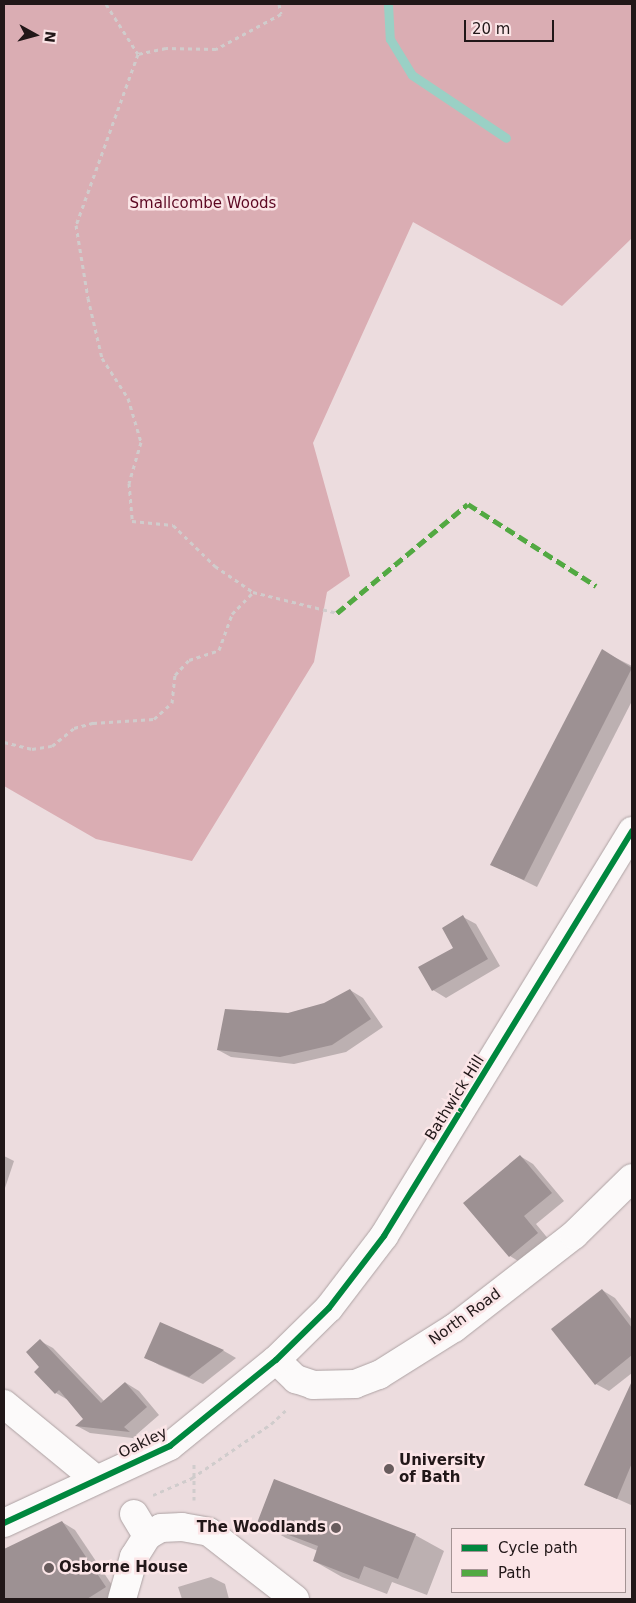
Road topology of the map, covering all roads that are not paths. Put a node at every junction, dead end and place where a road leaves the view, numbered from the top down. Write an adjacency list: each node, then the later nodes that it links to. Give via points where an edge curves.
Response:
1 (632, 831): 3 (street, Bathwick Hill, via 384,1236 329,1308)
2 (632, 1178): 3 (street, North Road, via 574,1235 454,1328 379,1375 355,1384 313,1385 296,1379)
3 (276, 1360): 5 (street, Oakley, via 200,1425 170,1446)
4 (4, 1404): 5 (street)
5 (94, 1478): 6 (street, Oakley)
6 (4, 1523)
7 (122, 1599): 8 (street, via 144,1515 161,1528 190,1527 209,1532)
8 (295, 1599)

